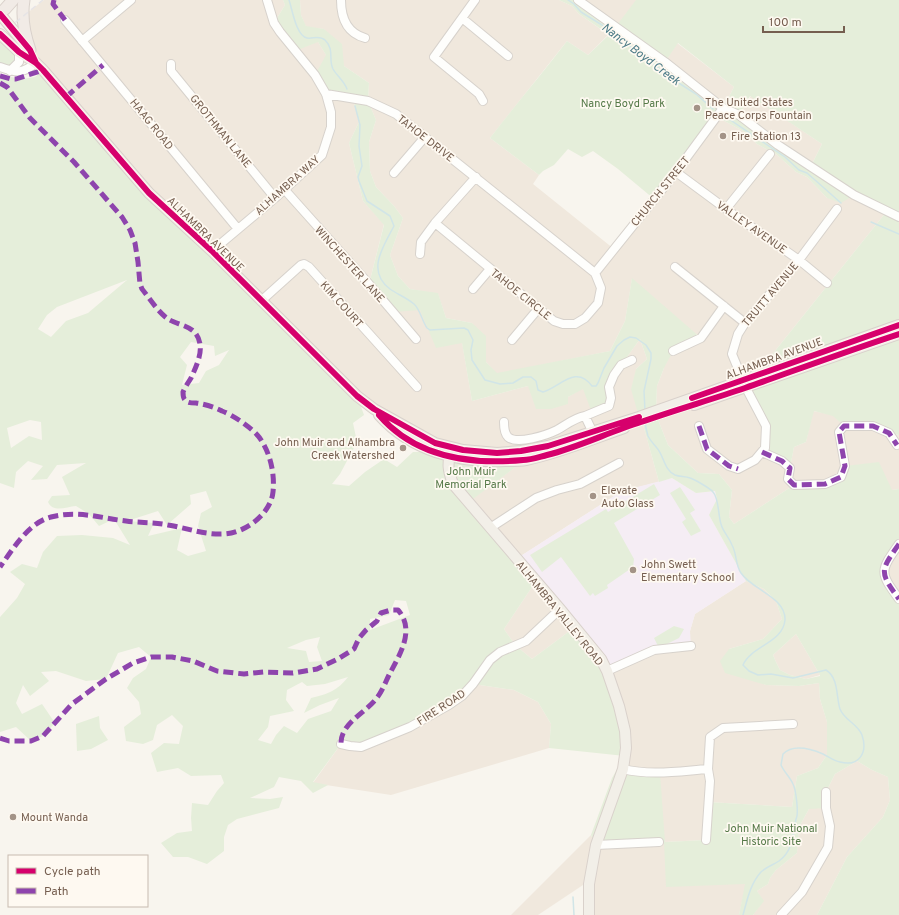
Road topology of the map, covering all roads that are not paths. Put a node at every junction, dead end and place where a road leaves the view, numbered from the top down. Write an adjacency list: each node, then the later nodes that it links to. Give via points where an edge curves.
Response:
1 (13, 0): 8 (highway)
2 (24, 0): 14 (highway, via 22,17)
3 (131, 0): 13 (street)
4 (267, 0): 20 (street, ALHAMBRA WAY, via 274,23 315,75)
5 (341, 0): 12 (street, via 348,28)
6 (475, 0): 9 (street)
7 (578, 0): 22 (street, via 665,62)
8 (0, 14): 14 (main road, ALHAMBRA AVENUE)
9 (462, 18): 15 (street); 21 (street, via 434,57 479,94)
10 (65, 20): 13 (street, HAAG ROAD)
11 (0, 34): 14 (main road, ALHAMBRA AVENUE)
12 (365, 38)
13 (82, 41): 34 (street, HAAG ROAD)
14 (25, 51): 16 (main road, ALHAMBRA AVENUE); 19 (street)
15 (508, 56)
16 (36, 63): 19 (street, via 23,71); 35 (main road, ALHAMBRA AVENUE, via 149,193)
17 (171, 64): 29 (street, GROTHMAN LANE, via 171,71)
18 (0, 67): 19 (street)
19 (10, 71)
20 (326, 94): 23 (street, TAHOE DRIVE, via 368,101 396,114); 28 (street, ALHAMBRA WAY, via 331,112 330,127 322,155)
21 (482, 101)
22 (723, 108): 25 (street, CHURCH STREET); 32 (street, via 739,115 778,145 854,195)
23 (425, 137): 26 (street); 27 (street, TAHOE DRIVE)
24 (770, 154): 31 (street)
25 (676, 172): 31 (street, VALLEY AVENUE); 40 (street, CHURCH STREET)
26 (394, 173)
27 (476, 177): 33 (street); 40 (street)
28 (284, 189): 29 (street, ALHAMBRA WAY); 49 (street, WINCHESTER LANE)
29 (274, 198): 34 (street, ALHAMBRA WAY)
30 (837, 209): 37 (street, TRUITT AVENUE)
31 (726, 210): 37 (street, VALLEY AVENUE)
32 (899, 217)
33 (435, 223): 36 (street, via 421,242); 39 (street, TAHOE CIRCLE)
34 (238, 229): 35 (street, ALHAMBRA WAY)
35 (212, 251): 43 (main road, ALHAMBRA AVENUE)
36 (420, 254)
37 (799, 260): 41 (street, VALLEY AVENUE); 46 (street, TRUITT AVENUE)
38 (675, 267): 44 (street)
39 (490, 269): 42 (street); 45 (street, TAHOE CIRCLE)
40 (595, 272): 45 (street, TAHOE CIRCLE, via 601,288 598,303 585,318 575,324 563,324 554,321)
41 (827, 283)
42 (473, 289)
43 (261, 301): 54 (street, KIM COURT, via 304,264); 60 (main road, ALHAMBRA AVENUE, via 390,427 433,452)
44 (724, 306): 46 (street); 51 (street, via 701,338)
45 (538, 308): 50 (street)
46 (745, 322): 53 (street, TRUITT AVENUE, via 732,354)
47 (899, 325): 53 (main road, ALHAMBRA AVENUE)
48 (899, 334): 53 (main road, ALHAMBRA AVENUE)
49 (416, 339)
50 (512, 340)
51 (673, 351)
52 (632, 360): 55 (street, via 621,365 614,375 609,387 609,406)
53 (744, 384): 58 (main road, ALHAMBRA AVENUE); 61 (street, TRUITT AVENUE, via 766,426 765,448)
54 (417, 387)
55 (585, 416): 56 (street, via 556,430 528,439 515,440 508,437); 58 (street)
56 (504, 422)
57 (698, 426): 61 (street, via 707,449 729,466 738,469 755,460)
58 (594, 434): 60 (main road, ALHAMBRA AVENUE, via 575,446 525,460 490,462)
59 (897, 445): 61 (street, via 889,433 873,426 844,426 839,432 845,466 842,477 825,484 794,485 788,479 790,468 782,461)
60 (450, 452): 63 (main road, ALHAMBRA VALLEY ROAD, via 448,463 453,484)
61 (762, 452)
62 (619, 463): 63 (street, via 580,484 536,498)
63 (490, 528): 66 (main road, ALHAMBRA VALLEY ROAD)
64 (899, 544): 65 (street, via 885,564 884,574)
65 (899, 600)
66 (560, 609): 68 (main road, ALHAMBRA VALLEY ROAD); 70 (street, FIRE ROAD, via 526,641 500,652 490,660 473,684 449,705 410,727 361,746)
67 (691, 646): 68 (street, via 654,650)
68 (607, 671): 71 (main road, ALHAMBRA VALLEY ROAD, via 625,731)
69 (793, 724): 72 (street, via 723,728 710,737)
70 (341, 744)
71 (623, 769): 72 (street, via 660,773); 76 (main road, ALHAMBRA VALLEY ROAD)
72 (708, 769): 74 (street, via 710,781)
73 (826, 792): 78 (street, via 830,826 828,847 802,892)
74 (706, 840)
75 (659, 842): 76 (street)
76 (596, 845): 77 (main road, ALHAMBRA VALLEY ROAD, via 589,884)
77 (589, 915)
78 (781, 915)

